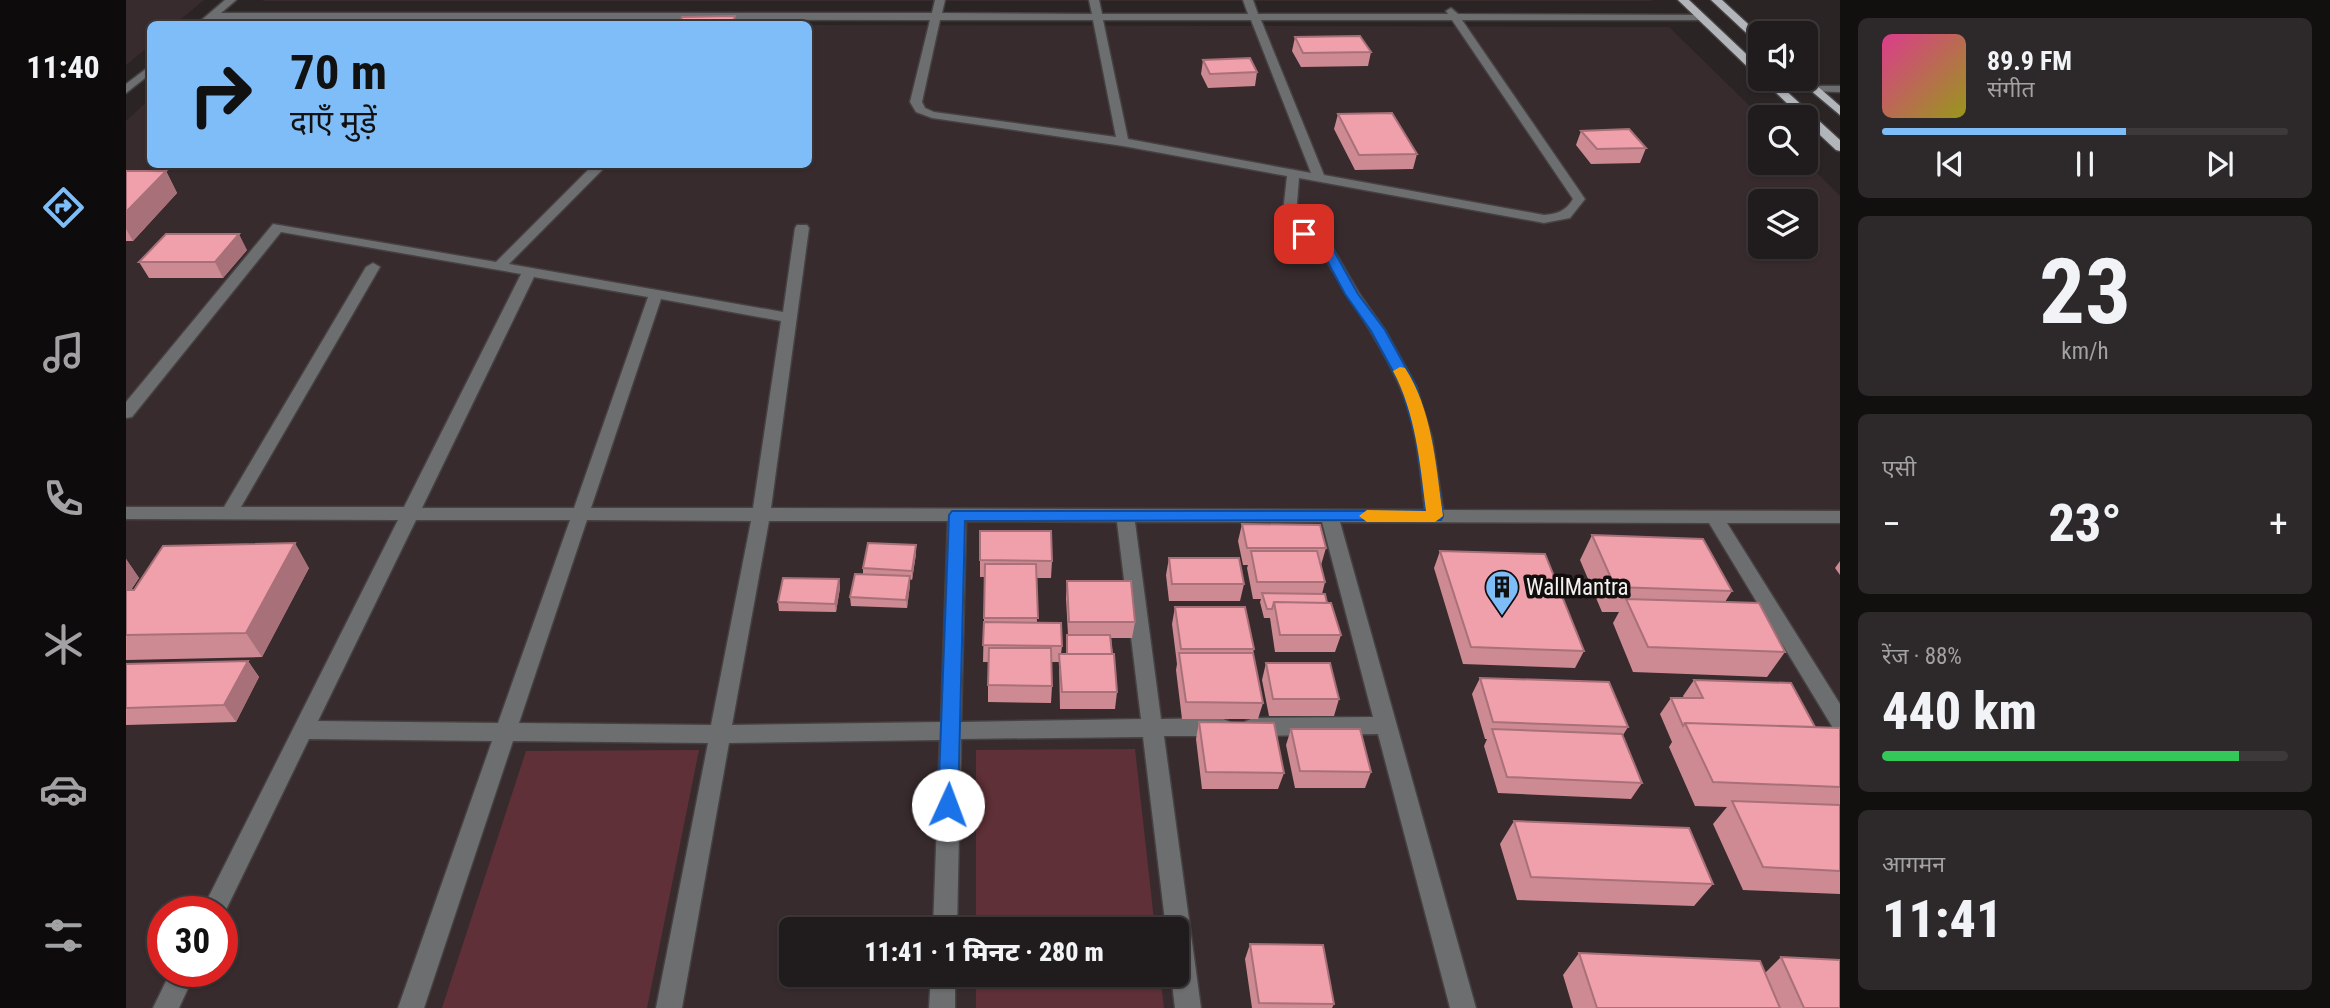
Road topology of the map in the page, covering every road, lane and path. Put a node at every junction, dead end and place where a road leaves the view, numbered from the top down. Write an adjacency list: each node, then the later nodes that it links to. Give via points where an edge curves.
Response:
1 (1683, 0): 8 (main road)
2 (1716, 0): 16 (main road)
3 (227, 3): 4 (street); 11 (street)
4 (474, 6): 9 (street); 12 (street)
5 (940, 8): 6 (street); 13 (street); 25 (street, via 916,102 920,110)
6 (1095, 8): 7 (street); 25 (street)
7 (1251, 8): 10 (street); 29 (street)
8 (1692, 8): 10 (street); 14 (main road)
9 (619, 11): 12 (street); 13 (street)
10 (1452, 12): 14 (street); 29 (street, via 1579,199 1575,209 1563,218 1544,219)
11 (213, 16): 12 (street); 15 (street)
12 (467, 16)
13 (789, 16)
14 (1701, 17): 17 (main road)
15 (206, 21)
16 (1748, 29)
17 (1748, 62)
18 (147, 72): 21 (street)
19 (1818, 89): 20 (street)
20 (1840, 89)
21 (126, 90)
22 (1780, 91): 26 (main road)
23 (1816, 91): 24 (main road)
24 (1840, 112)
25 (1123, 142): 28 (street)
26 (1840, 147)
27 (598, 168): 31 (street)
28 (1293, 173): 29 (street); 45 (street, via 1288,231 1320,238 1408,386 1424,438)
29 (1319, 178)
30 (802, 228): 35 (street)
31 (499, 266): 33 (street); 36 (street, via 278,227)
32 (373, 267): 38 (street)
33 (530, 271): 34 (street); 39 (street)
34 (656, 294): 35 (street); 40 (street)
35 (790, 318): 41 (street)
36 (126, 413)
37 (126, 513): 38 (street)
38 (229, 513): 39 (street)
39 (410, 514): 40 (street); 51 (street)
40 (580, 514): 41 (street); 53 (street)
41 (761, 515): 42 (street); 54 (street)
42 (957, 515): 43 (street); 52 (street)
43 (1125, 515): 44 (street); 50 (street)
44 (1328, 516): 45 (street); 49 (street)
45 (1435, 516): 46 (street)
46 (1714, 517): 47 (street); 48 (street)
47 (1840, 517)
48 (1840, 722)
49 (1386, 725): 50 (street); 64 (street)
50 (1152, 728): 52 (street); 63 (street)
51 (303, 730): 53 (street); 55 (street)
52 (951, 730): 54 (street); 56 (street)
53 (505, 733): 54 (street); 60 (street)
54 (720, 734): 61 (street)
55 (221, 896)
56 (944, 917)
57 (176, 987): 59 (street)
58 (943, 987): 62 (street)
59 (166, 1008)
60 (411, 1008)
61 (669, 1008)
62 (942, 1008)
63 (1188, 1008)
64 (1464, 1008)

